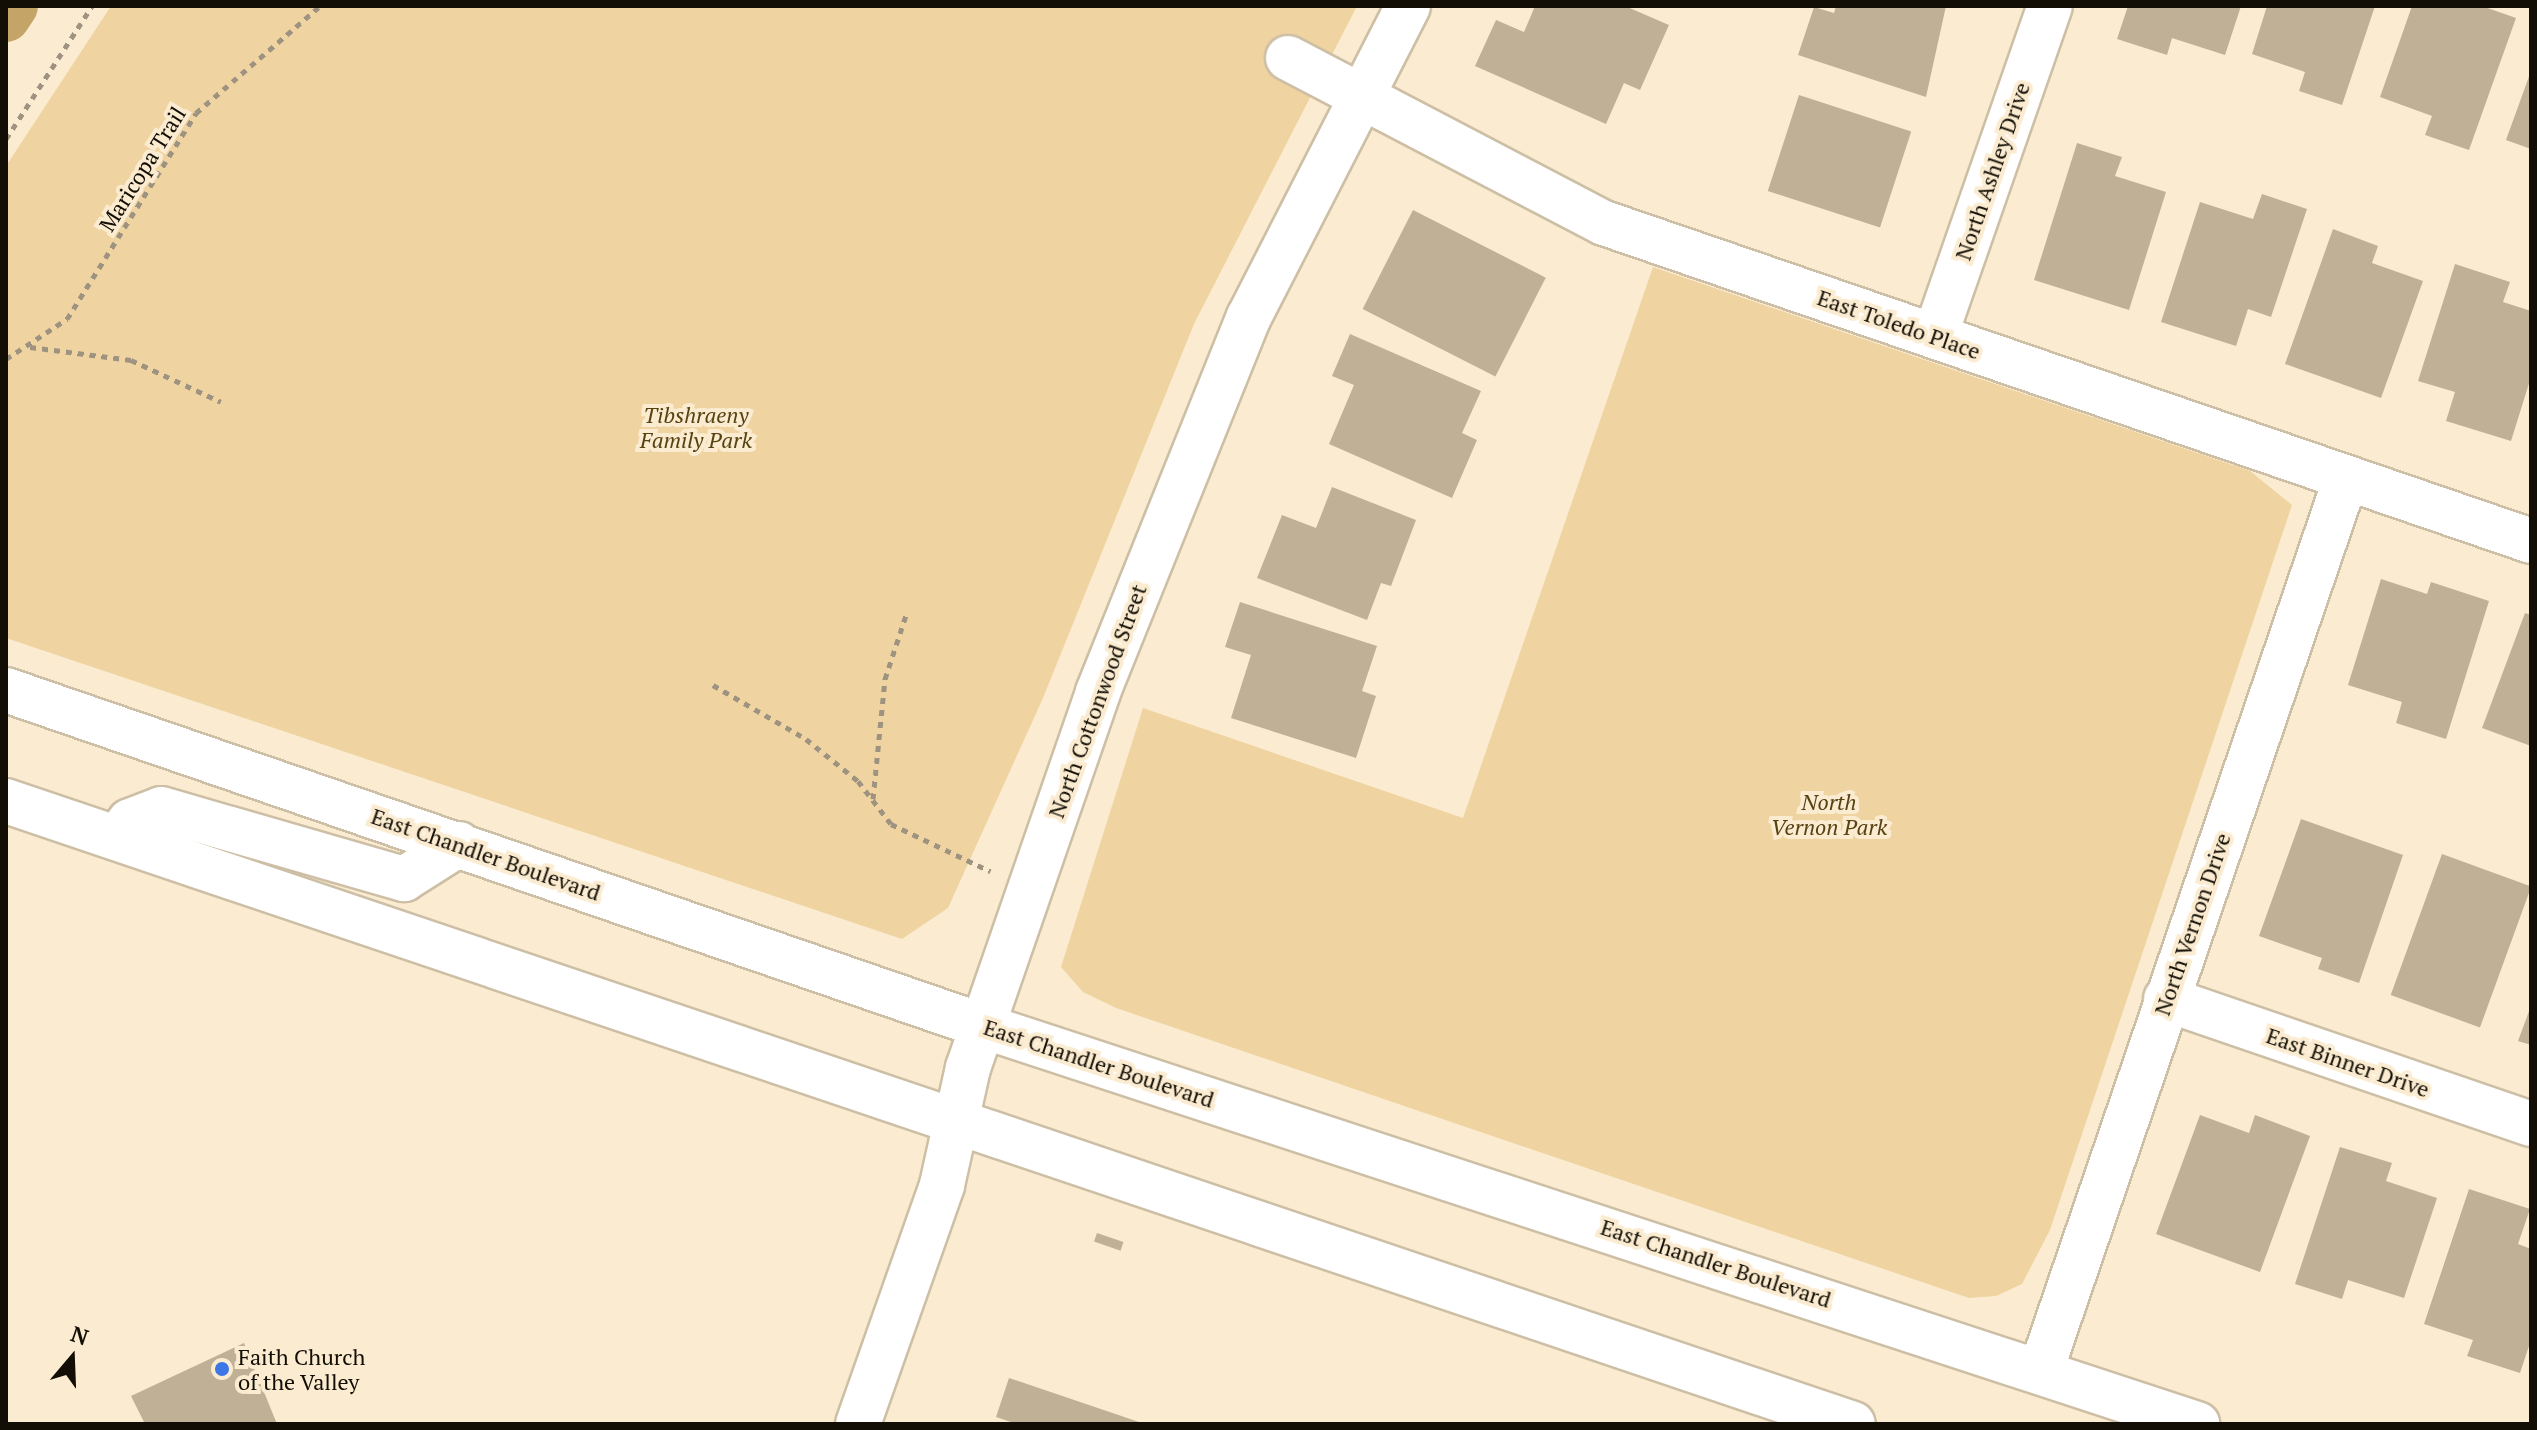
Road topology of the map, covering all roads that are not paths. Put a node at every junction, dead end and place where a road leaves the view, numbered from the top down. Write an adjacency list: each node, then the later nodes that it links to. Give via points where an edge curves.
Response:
1 (1408, 6): 4 (main road, North Cottonwood Street)
2 (2050, 6): 5 (main road, North Ashley Drive)
3 (1288, 58): 4 (main road, East Toledo Place)
4 (1363, 99): 5 (main road, East Toledo Place, via 1604,223); 13 (main road, North Cottonwood Street, via 1249,317 1098,692)
5 (1935, 336): 6 (main road, East Toledo Place)
6 (2346, 478): 7 (main road, East Toledo Place); 12 (main road, North Vernon Drive)
7 (2531, 541)
8 (6, 690): 11 (main road, East Chandler Boulevard)
9 (6, 801): 10 (main road)
10 (117, 838): 11 (main road, via 130,821 161,809 404,879); 14 (main road)
11 (459, 844): 13 (main road, East Chandler Boulevard)
12 (2166, 999): 15 (main road, East Binner Drive); 16 (main road, North Vernon Drive)
13 (983, 1026): 14 (main road, North Cottonwood Street); 16 (main road, East Chandler Boulevard)
14 (953, 1119): 17 (main road, North Cottonwood Street, via 942,1185); 18 (main road)
15 (2531, 1124)
16 (2041, 1370): 19 (main road, East Chandler Boulevard)
17 (858, 1424)
18 (1853, 1424)
19 (2197, 1424)

